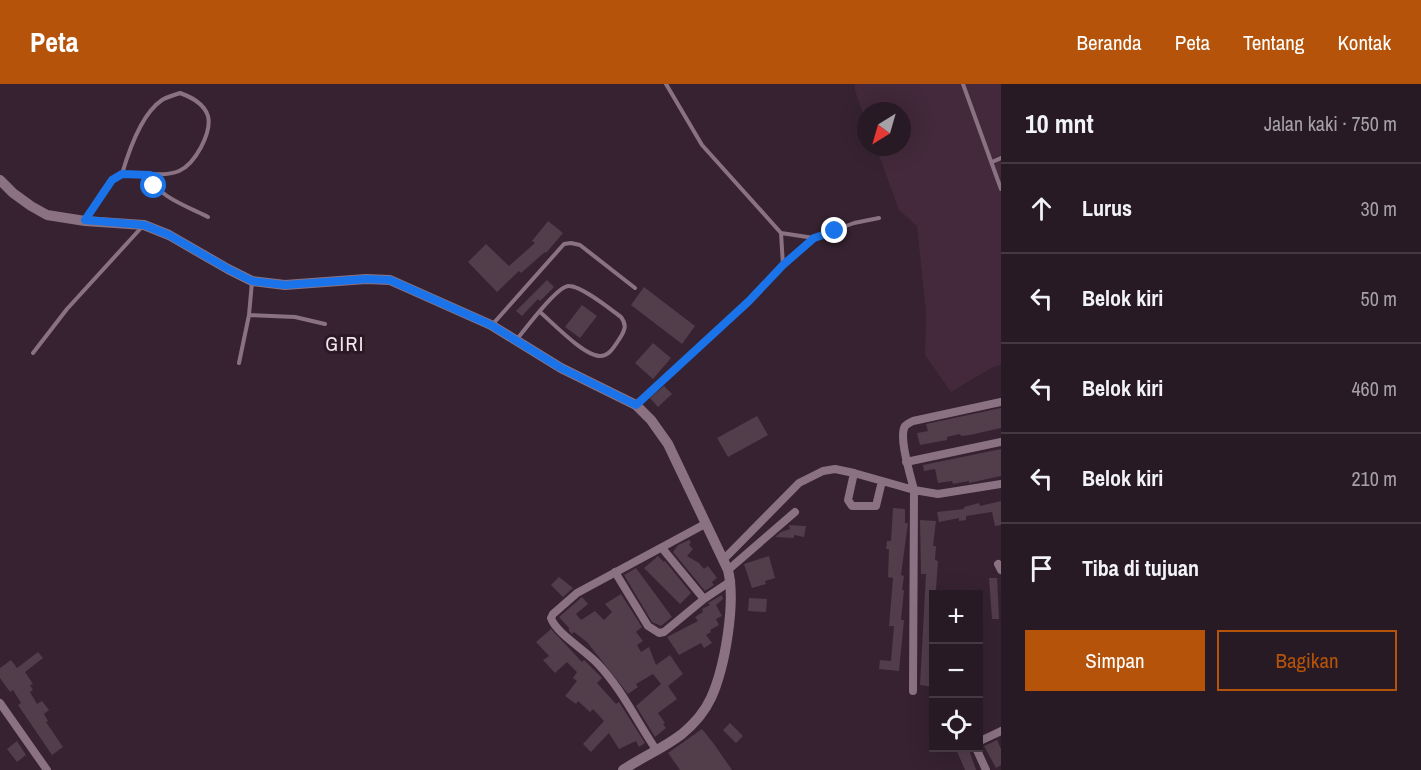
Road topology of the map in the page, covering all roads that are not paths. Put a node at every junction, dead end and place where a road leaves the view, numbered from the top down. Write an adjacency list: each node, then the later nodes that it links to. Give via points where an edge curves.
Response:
1 (666, 84): 13 (lane, via 702,145)
2 (963, 84): 4 (lane)
3 (1001, 158): 4 (lane)
4 (992, 162): 8 (lane)
5 (122, 174): 6 (lane); 6 (lane, via 131,145 150,111 163,99 180,93 196,99 208,116 206,137 194,158 181,170); 11 (lane, via 112,180)
6 (150, 175): 9 (lane, via 160,192)
7 (0, 180): 11 (main road, via 31,207 47,215)
8 (1001, 189)
9 (208, 217)
10 (879, 218): 14 (lane)
11 (85, 220): 12 (main road)
12 (144, 225): 16 (main road); 23 (lane, via 67,309)
13 (782, 233): 14 (lane); 15 (lane)
14 (814, 238): 15 (lane)
15 (783, 265): 26 (lane)
16 (252, 281): 19 (lane); 21 (main road, via 285,285 390,280)
17 (635, 288): 21 (lane, via 580,245 564,244)
18 (540, 312): 18 (lane, via 562,287 570,285 621,317 625,329 606,355 589,354); 22 (lane)
19 (249, 315): 20 (lane, via 295,317); 24 (lane)
20 (325, 324)
21 (491, 325): 22 (main road)
22 (515, 341): 26 (main road)
23 (33, 353)
24 (239, 363)
25 (1001, 402): 28 (street, via 905,426)
26 (636, 405): 34 (main road, via 668,444)
27 (1001, 442): 28 (street)
28 (906, 462): 32 (street)
29 (854, 473): 30 (street); 30 (street, via 849,500 852,506 876,506); 36 (street, via 823,471 799,483)
30 (882, 481): 32 (street)
31 (1001, 484): 32 (street, via 938,494)
32 (914, 490): 40 (street)
33 (795, 512): 38 (street)
34 (705, 524): 35 (street); 36 (main road)
35 (662, 548): 37 (street); 39 (street)
36 (723, 559): 38 (main road)
37 (615, 572): 39 (street, via 648,626 659,633); 44 (street, via 577,593 551,618 613,682)
38 (729, 576): 39 (street); 44 (main road, via 731,611 711,698 683,733)
39 (704, 599)
40 (913, 691)
41 (0, 703): 46 (street)
42 (1001, 731): 43 (street)
43 (983, 740)
44 (657, 751): 47 (main road)
45 (978, 752): 48 (street)
46 (47, 770)
47 (623, 770)
48 (986, 770)

